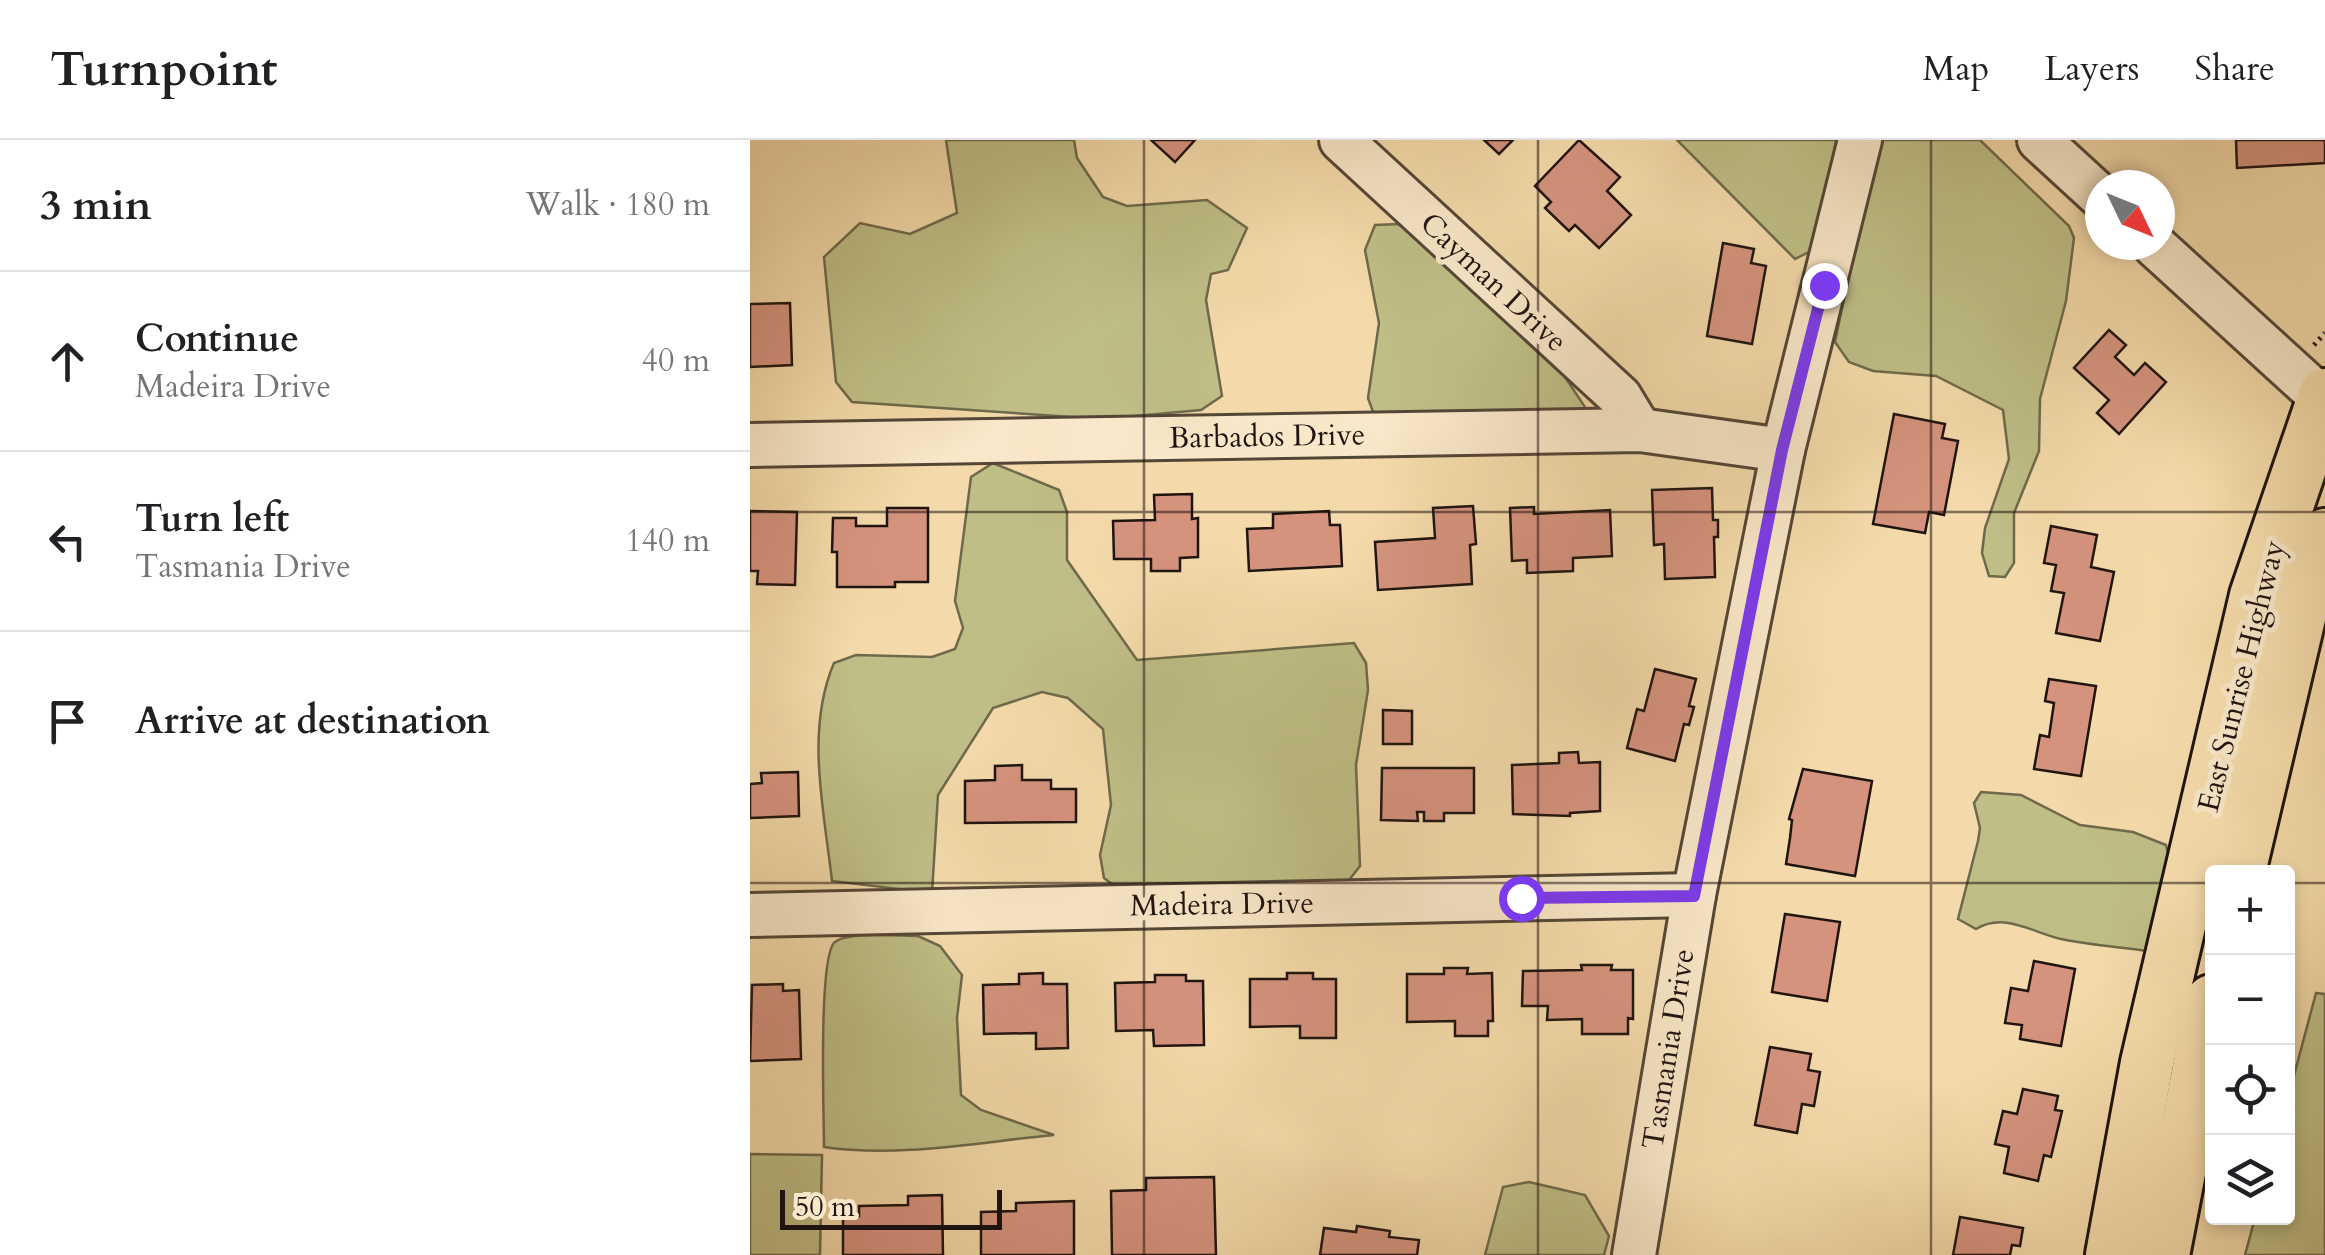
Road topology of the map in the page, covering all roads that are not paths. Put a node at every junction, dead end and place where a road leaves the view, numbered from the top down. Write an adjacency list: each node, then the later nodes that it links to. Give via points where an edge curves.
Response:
1 (1341, 140): 7 (street, Cayman Drive, via 1620,398)
2 (1860, 140): 9 (street, Tasmania Drive)
3 (2038, 140): 4 (street)
4 (2085, 182)
5 (2171, 260): 6 (street)
6 (2324, 398): 16 (main road, East Sunrise Highway, via 2256,596 2147,1064)
7 (1640, 430): 8 (street, Barbados Drive); 9 (street, Barbados Drive)
8 (750, 445)
9 (1782, 450): 12 (street, Tasmania Drive)
10 (2325, 535): 11 (main road, East Sunrise Highway, via 2301,609)
11 (2242, 865)
12 (1694, 896): 13 (street, Madeira Drive); 15 (street, Tasmania Drive)
13 (750, 915)
14 (2205, 1037): 17 (main road)
15 (1634, 1255)
16 (2112, 1255)
17 (2163, 1255)

